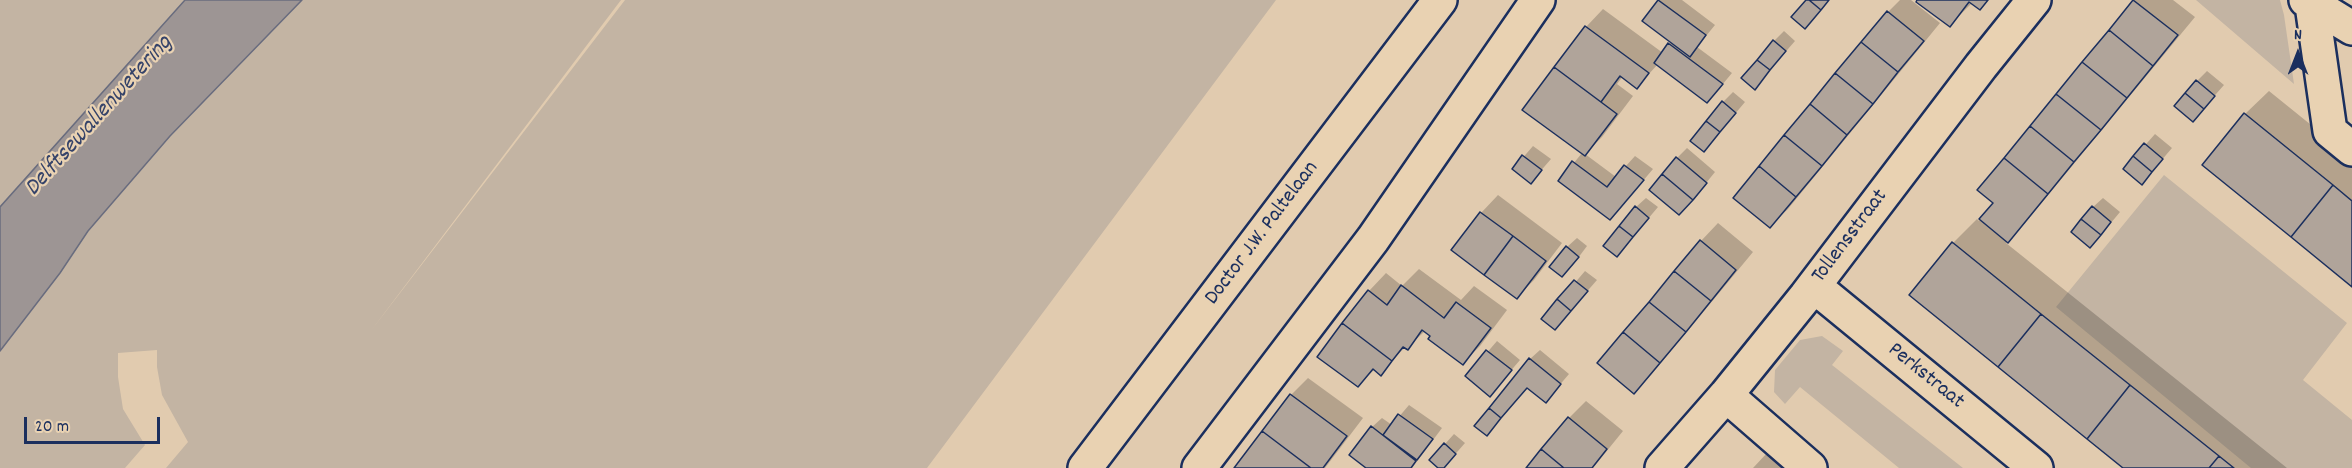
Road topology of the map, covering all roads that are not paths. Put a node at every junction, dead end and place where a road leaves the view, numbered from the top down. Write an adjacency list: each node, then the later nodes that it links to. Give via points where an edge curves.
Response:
1 (1440, 0): 9 (street, Doctor J.W. Paltelaan)
2 (1538, 0): 10 (street, via 1373,239)
3 (2034, 0): 7 (street, Tollensstraat)
4 (2309, 3): 5 (street); 6 (street, via 2330,131)
5 (2352, 28)
6 (2352, 149)
7 (1814, 286): 8 (street, Tollensstraat); 13 (street, Perkstraat)
8 (1726, 395): 11 (street, Tollensstraat); 12 (street)
9 (1085, 468)
10 (1199, 468)
11 (1662, 468)
12 (1810, 468)
13 (2036, 468)

